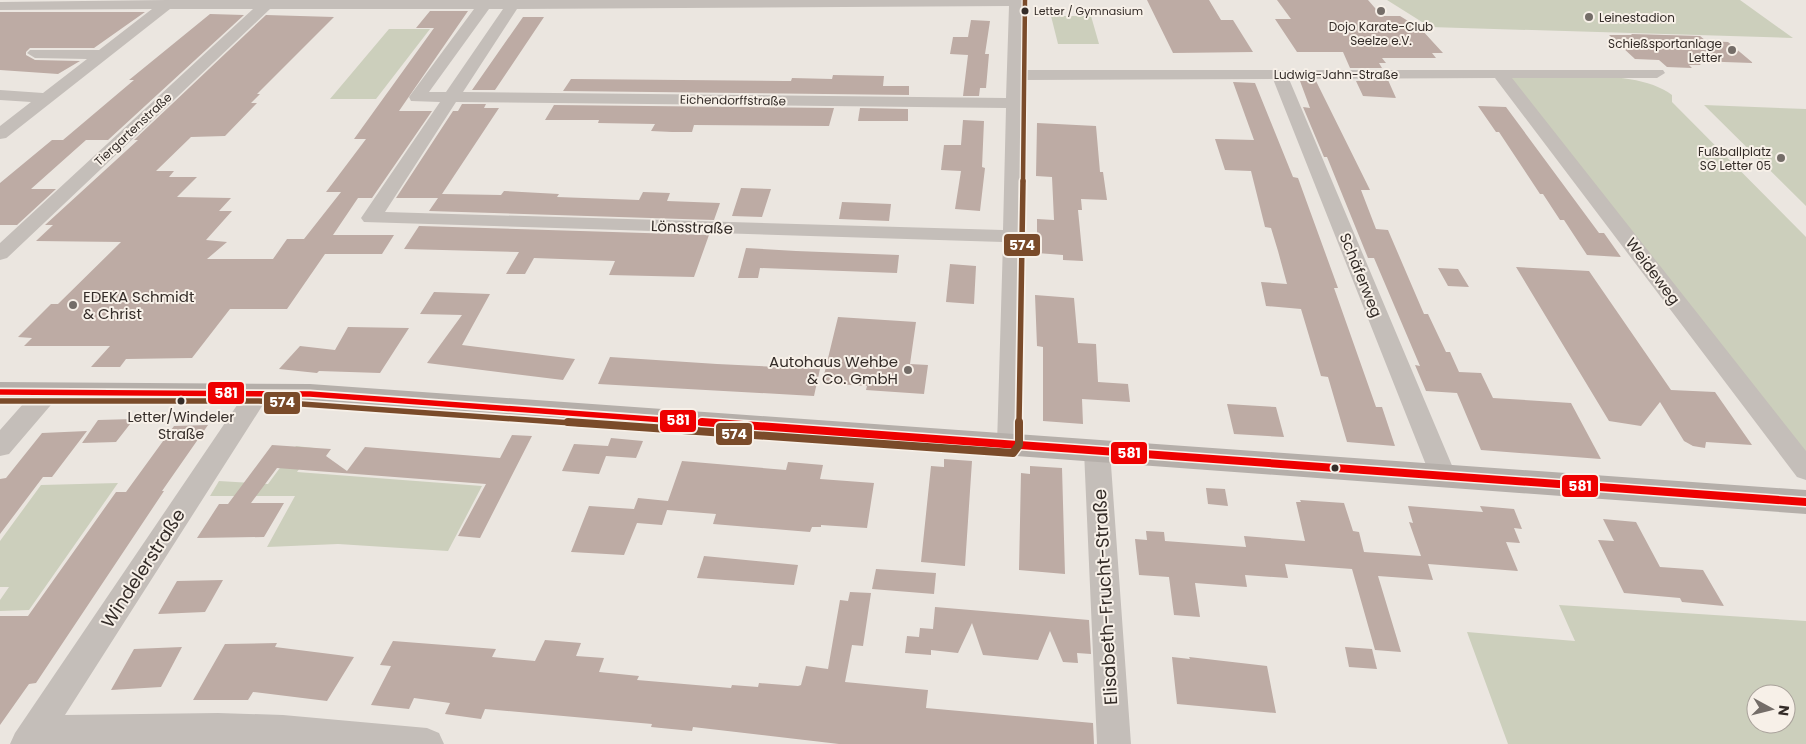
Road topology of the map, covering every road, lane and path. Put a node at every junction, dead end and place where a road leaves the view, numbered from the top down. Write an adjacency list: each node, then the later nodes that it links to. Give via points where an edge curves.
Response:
1 (1016, 1): 7 (street); 13 (street)
2 (312, 2): 4 (street); 6 (street)
3 (168, 4): 4 (street); 5 (street); 9 (street)
4 (266, 4): 20 (street, Tiergartenstraße)
5 (0, 6)
6 (484, 6): 7 (street); 15 (street, Eichendorffstraße, via 417,97)
7 (512, 6): 15 (street)
8 (35, 54): 9 (street)
9 (102, 55): 16 (street)
10 (1499, 73): 11 (street, Ludwig-Jahn-Straße); 12 (street, Ludwig-Jahn-Straße); 27 (street, Weideweg)
11 (1657, 73)
12 (1279, 74): 13 (street, Ludwig-Jahn-Straße); 28 (street, Schäferweg)
13 (1015, 75): 17 (street)
14 (0, 95): 16 (street)
15 (450, 97): 17 (street, Eichendorffstraße); 19 (street, Lönsstraße, via 371,218)
16 (48, 98): 18 (street)
17 (1015, 103): 19 (street)
18 (0, 134)
19 (1012, 236): 24 (street)
20 (3, 251)
21 (0, 392): 23 (main road)
22 (259, 392): 23 (main road); 24 (main road); 30 (street, Windelerstraße)
23 (46, 393): 25 (street)
24 (1010, 444): 26 (main road)
25 (0, 447)
26 (1097, 451): 28 (main road); 32 (street, Elisabeth-Frucht-Straße)
27 (1806, 470)
28 (1443, 476): 29 (main road)
29 (1806, 502)
30 (32, 737): 31 (street, via 218,729 283,731)
31 (427, 744)
32 (1114, 744)

